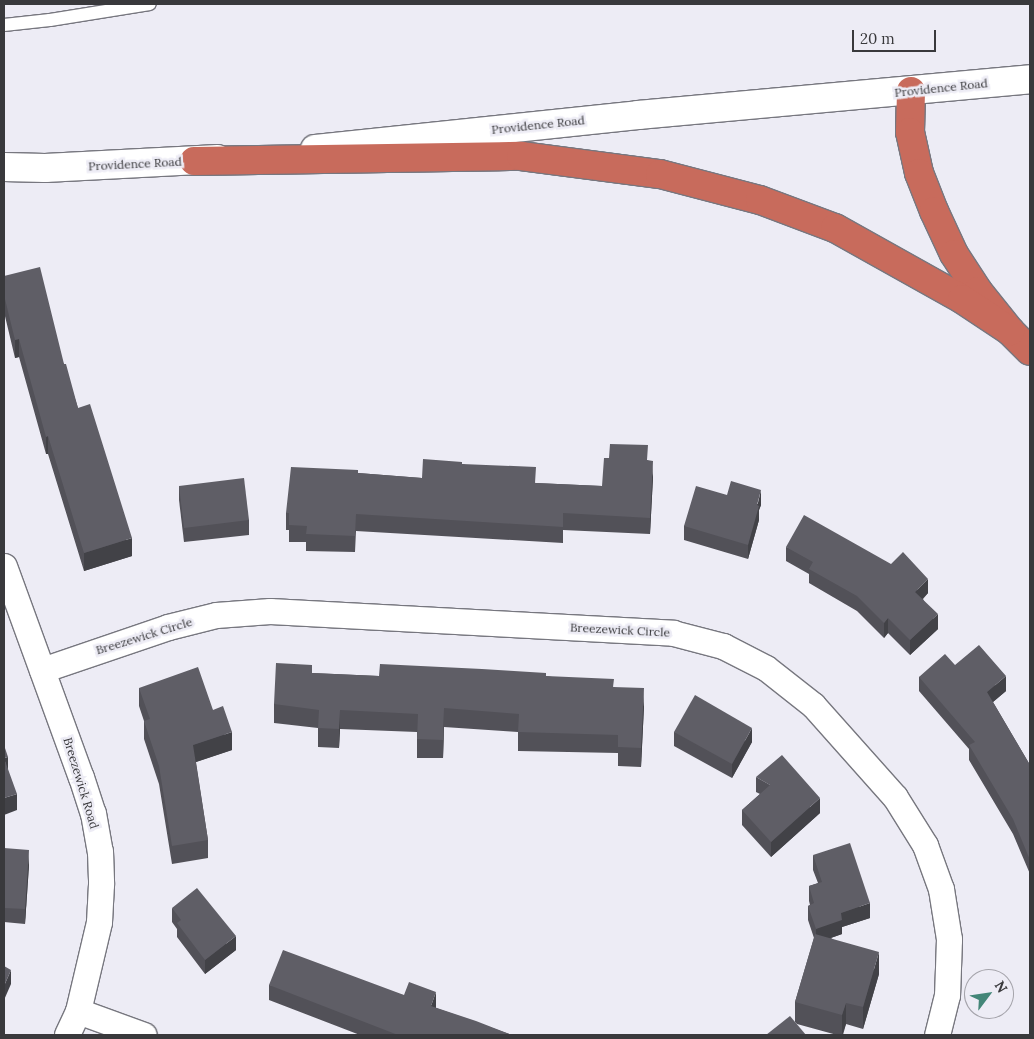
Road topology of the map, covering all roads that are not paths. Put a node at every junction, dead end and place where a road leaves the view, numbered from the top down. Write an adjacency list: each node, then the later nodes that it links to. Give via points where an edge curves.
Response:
1 (150, 4): 2 (lane)
2 (4, 24)
3 (1030, 80): 4 (street, Providence Road)
4 (911, 91): 5 (street, Providence Road, via 638,115); 9 (highway, via 910,132 919,173 934,211 954,254)
5 (194, 161): 7 (street, Providence Road); 9 (highway, via 521,156 660,174 760,200 834,228 962,299)
6 (4, 167): 7 (street, Providence Road)
7 (46, 168): 8 (street, Providence Road)
8 (4, 182)
9 (1010, 331): 10 (highway)
10 (1030, 352)
11 (4, 566): 12 (street, Breezewick Road)
12 (42, 670): 13 (street, Breezewick Road, via 81,777 100,851 98,922); 16 (street, Breezewick Circle, via 168,627 216,615 270,611 673,633 723,646 766,668 813,705 895,797 925,845 941,889 948,939 947,995)
13 (78, 1011): 14 (street, Breezewick Road); 15 (street)
14 (67, 1035)
15 (144, 1035)
16 (937, 1035)

